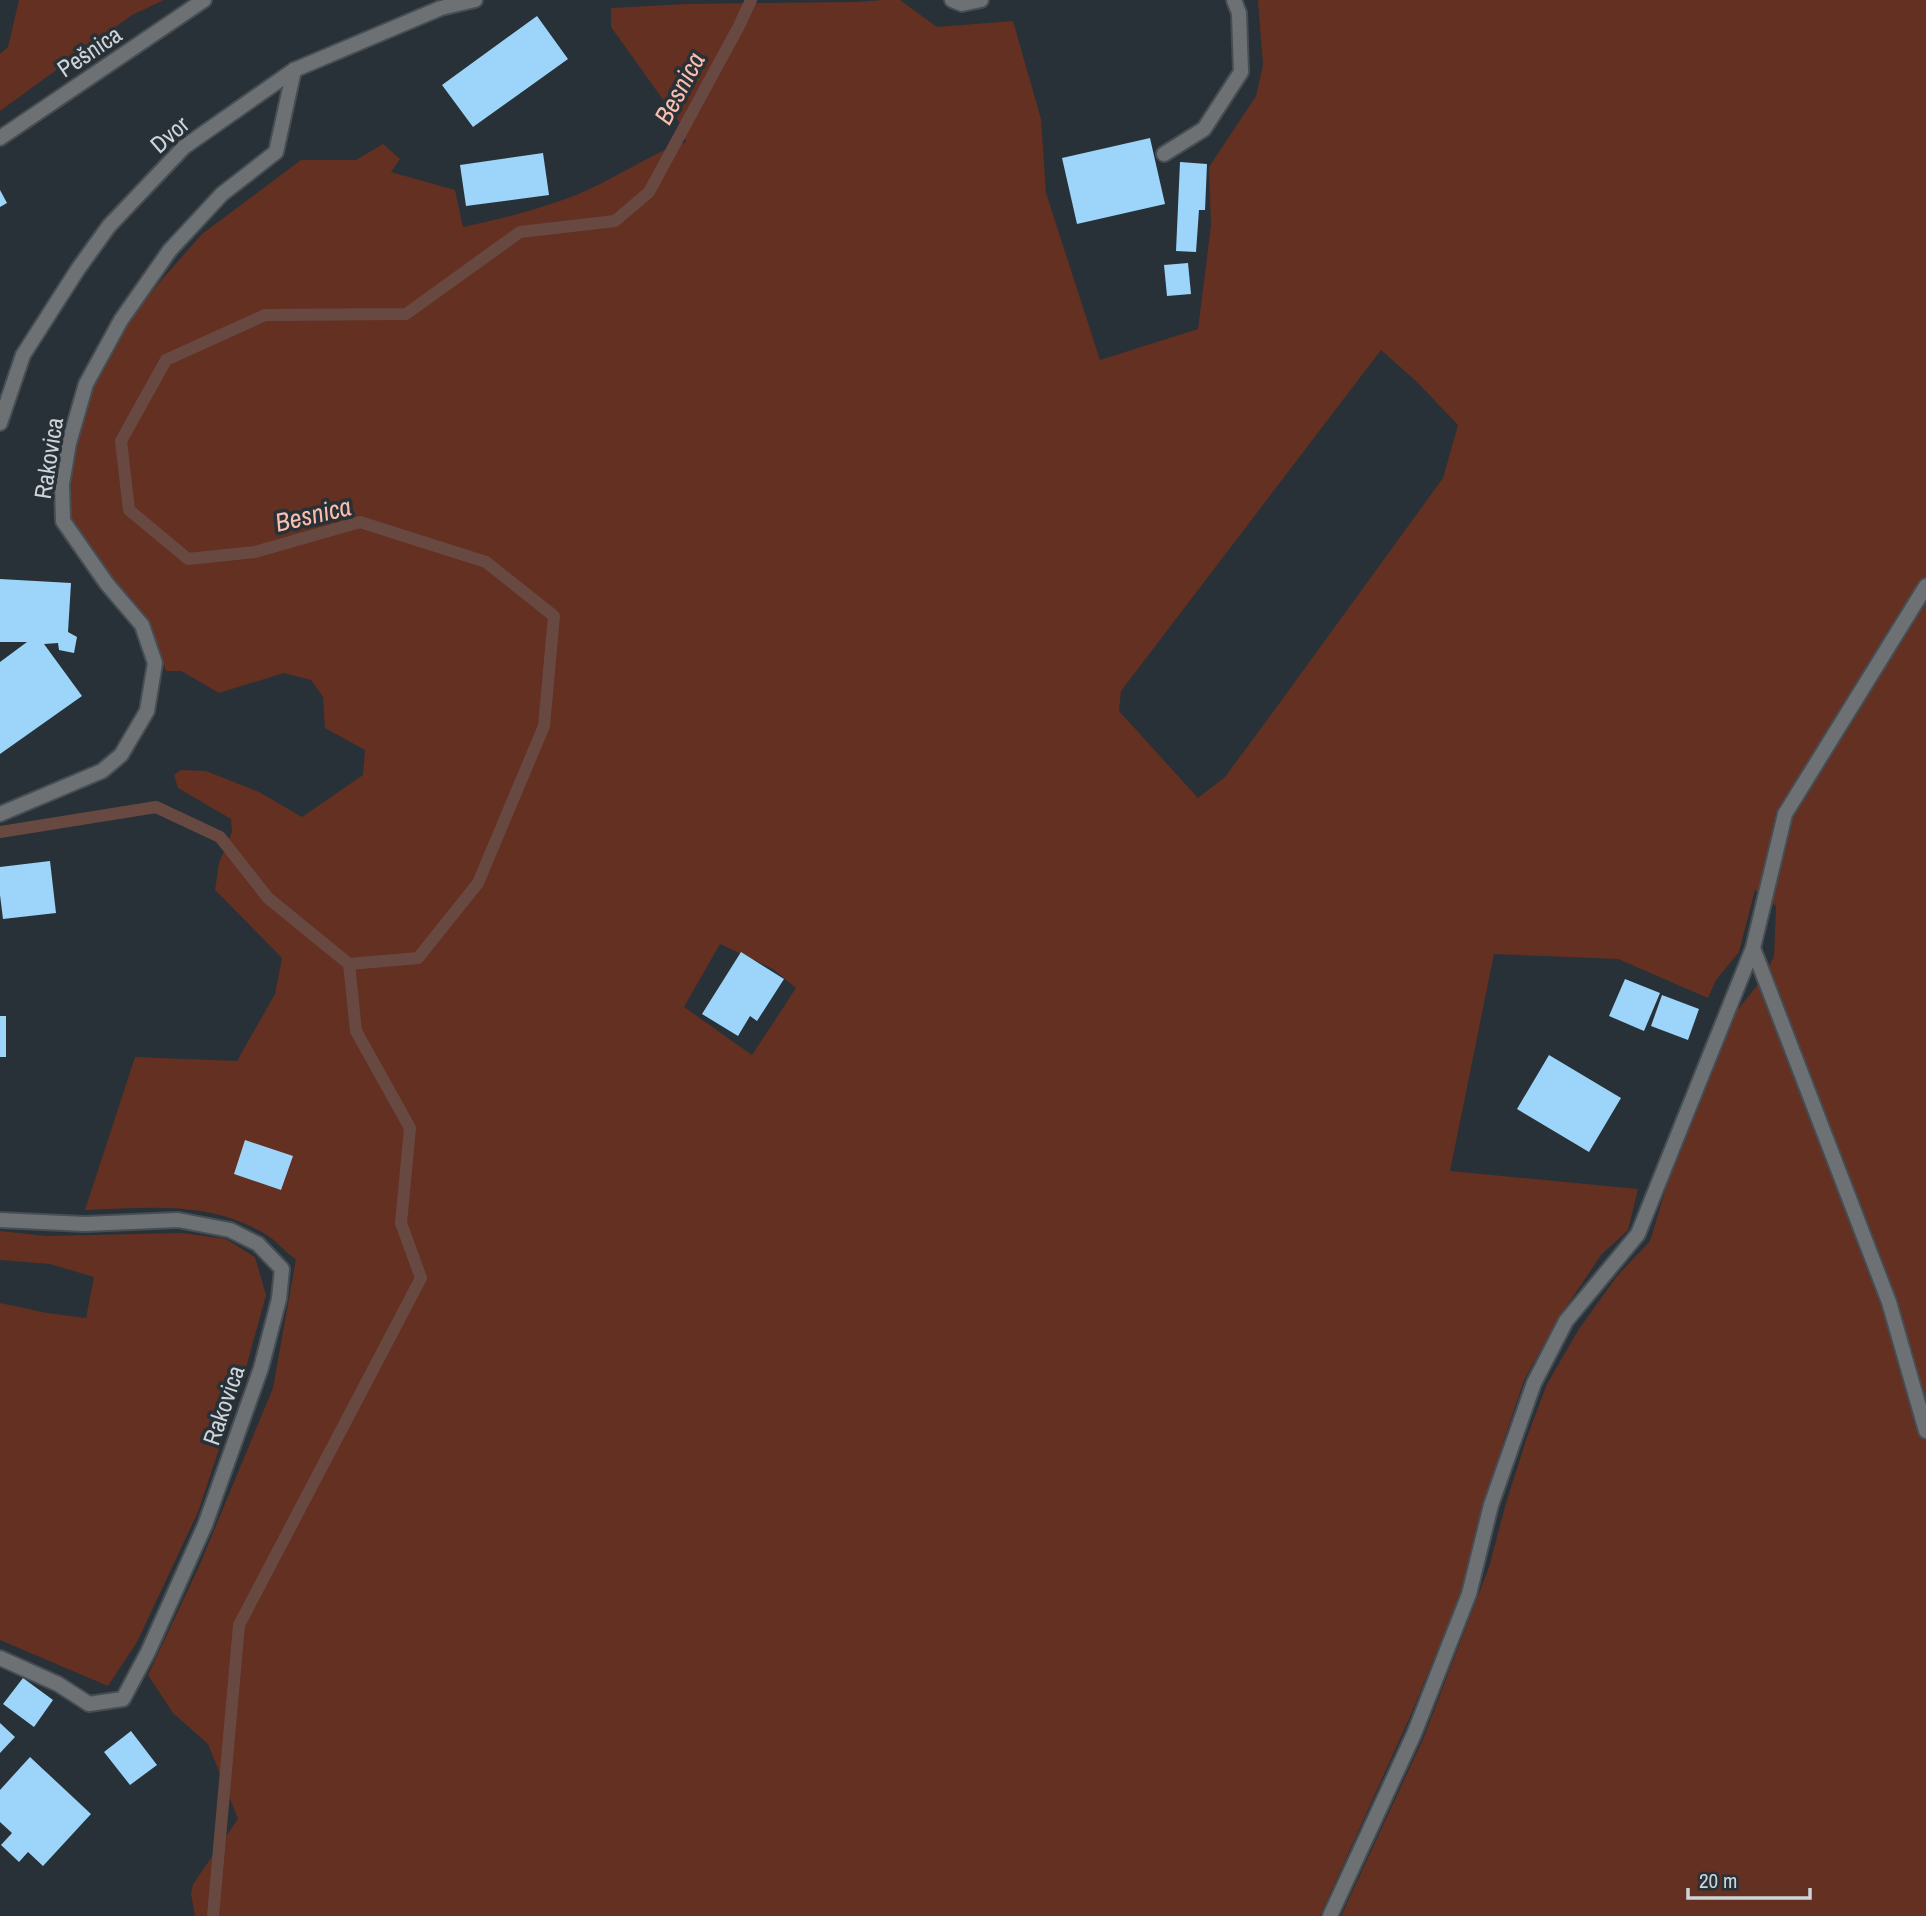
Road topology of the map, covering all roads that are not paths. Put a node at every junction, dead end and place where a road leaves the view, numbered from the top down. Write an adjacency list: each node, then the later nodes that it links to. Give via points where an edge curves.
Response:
1 (204, 0): 8 (street, Pešnica)
2 (475, 0): 6 (street, Dvor)
3 (952, 0): 4 (street, via 962,4)
4 (981, 0)
5 (1234, 0): 9 (street, via 1240,13 1241,72 1204,129)
6 (436, 4): 7 (street, Dvor)
7 (294, 70): 10 (street, Dvor, via 184,147 109,226 23,355); 12 (street, Rakovica, via 276,152 222,194 170,250 121,320 86,384 69,443 62,484 63,521 142,625 155,663 147,711 121,755 102,771)
8 (0, 138)
9 (1164, 154)
10 (0, 423)
11 (1926, 586): 13 (street, via 1785,814)
12 (0, 814)
13 (1753, 948): 15 (street, via 1889,1302); 17 (street, via 1638,1234 1566,1321 1534,1383 1491,1505 1469,1594 1414,1734)
14 (0, 1220): 16 (street, Rakovica, via 85,1224 177,1220 230,1230 258,1244 282,1269 261,1368 205,1525 123,1699 89,1704 58,1684)
15 (1926, 1430)
16 (0, 1658)
17 (1329, 1916)

